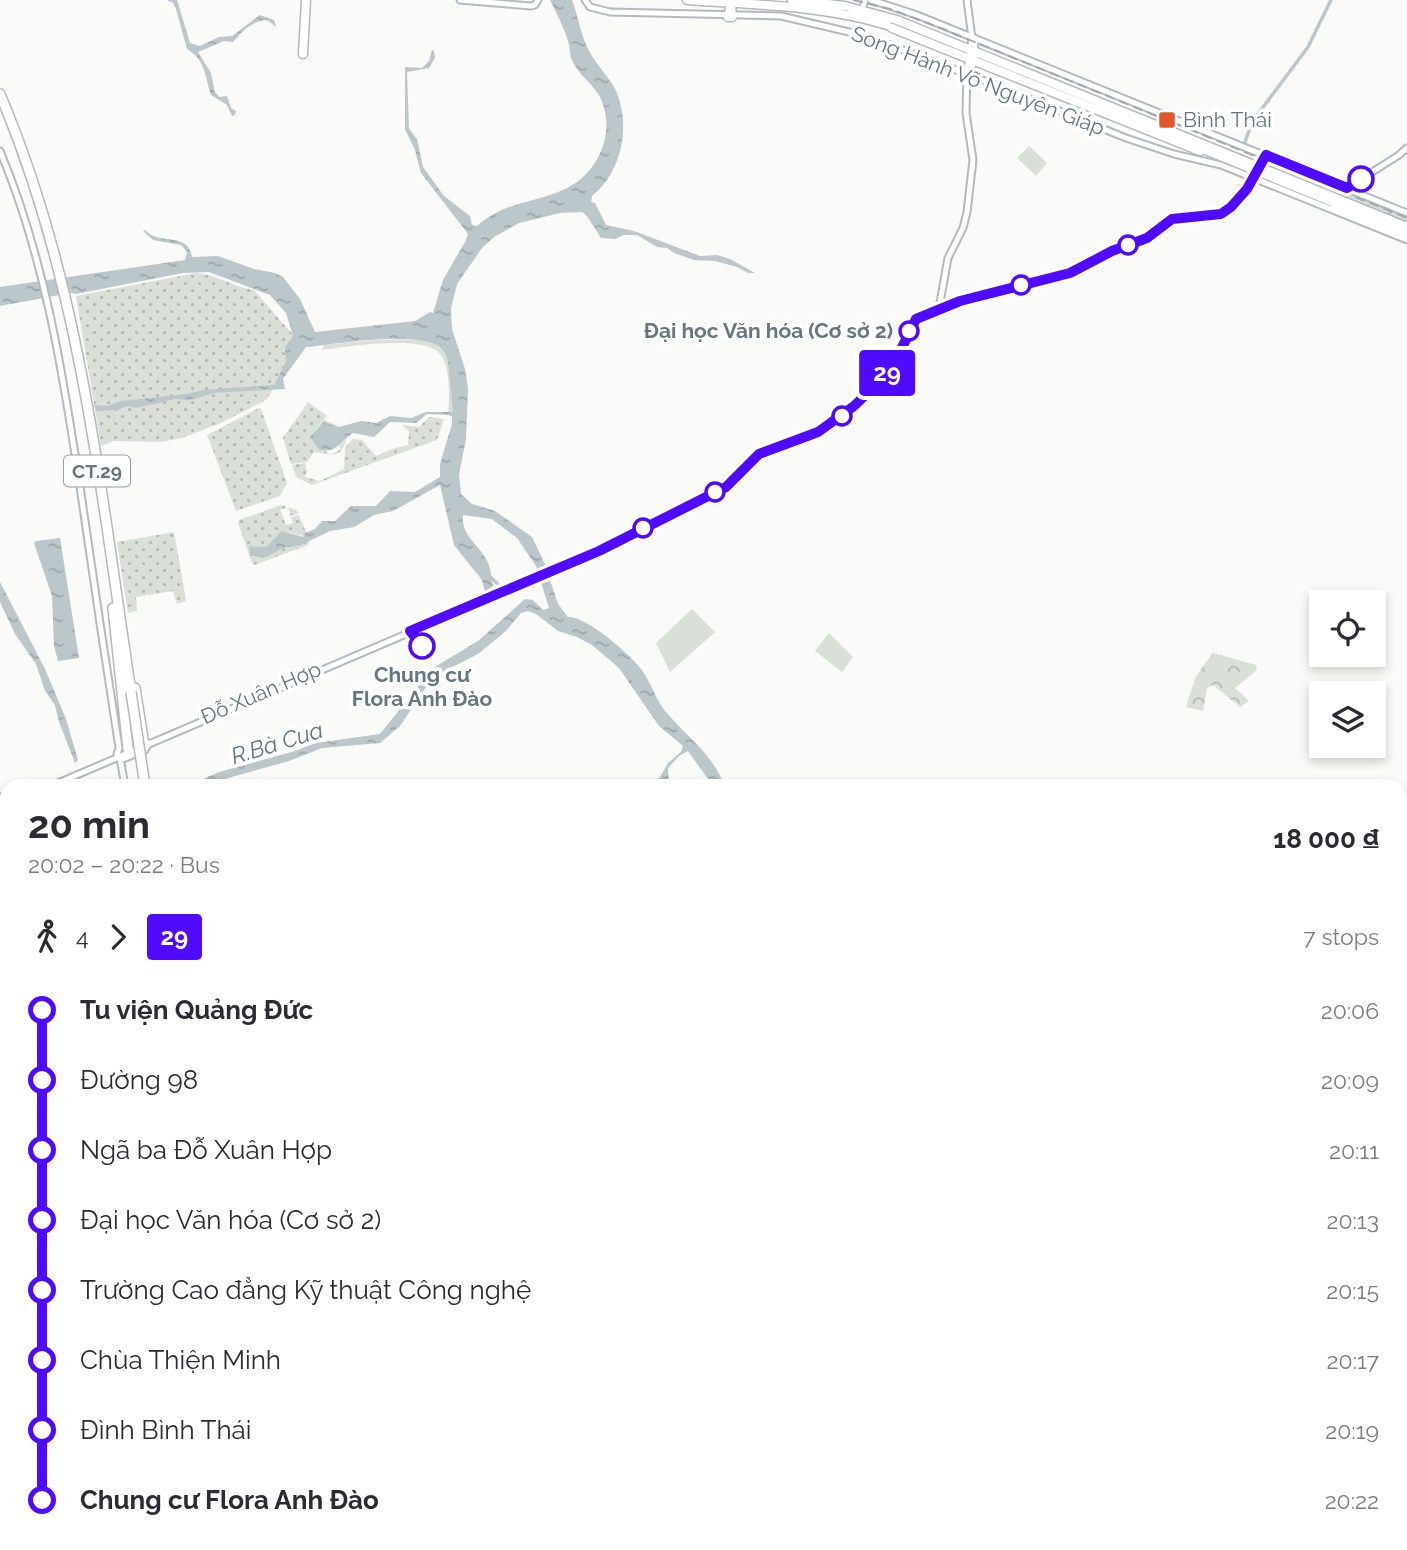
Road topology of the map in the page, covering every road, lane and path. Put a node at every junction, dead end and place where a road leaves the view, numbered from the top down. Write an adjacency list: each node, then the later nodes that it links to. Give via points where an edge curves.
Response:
1 (306, 0): 18 (highway)
2 (460, 0): 11 (main road)
3 (585, 0): 15 (main road, Song Hành Võ Nguyên Giáp, via 590,7 610,12)
4 (687, 0): 5 (highway)
5 (697, 0): 9 (highway)
6 (792, 0): 10 (highway)
7 (871, 0): 17 (main road, via 953,29)
8 (969, 0): 17 (main road)
9 (709, 1): 12 (highway)
10 (832, 1): 13 (highway)
11 (536, 2)
12 (731, 2): 14 (highway); 15 (highway)
13 (847, 5): 14 (highway); 17 (highway)
14 (863, 11): 16 (highway); 16 (highway); 17 (highway, via 894,17)
15 (730, 17): 20 (main road, Song Hành Võ Nguyên Giáp, via 788,17 855,33)
16 (908, 32): 17 (highway); 17 (highway, via 947,50)
17 (975, 52): 19 (highway); 19 (main road); 20 (main road); 22 (highway); 22 (main road, via 998,47); 26 (highway)
18 (303, 54)
19 (1005, 73): 26 (highway)
20 (969, 75): 26 (main road, Song Hành Võ Nguyên Giáp, via 1126,138); 34 (main road, via 966,113 973,160 969,200 963,228 948,258)
21 (0, 94): 31 (highway, CT.29)
22 (1113, 102): 26 (highway)
23 (0, 106): 31 (highway, CT.29)
24 (1407, 148): 28 (main road)
25 (0, 151): 38 (main road, via 32,243 55,338)
26 (1255, 170): 27 (highway); 28 (main road); 29 (main road, Song Hành Võ Nguyên Giáp); 32 (highway); 34 (main road, via 1238,200 1219,214 1172,219 1147,238 1070,273)
27 (1271, 182): 29 (main road); 33 (highway)
28 (1347, 188): 30 (main road)
29 (1308, 200): 33 (main road, Song Hành Võ Nguyên Giáp)
30 (1407, 213)
31 (43, 218): 35 (highway, CT.29, via 62,275)
32 (1407, 226)
33 (1407, 237)
34 (940, 308): 37 (main road, Đỗ Xuân Hợp, via 914,321 881,380 834,421 807,438 759,454 726,487 605,547)
35 (76, 356): 36 (highway, CT.29); 36 (highway, CT.29)
36 (112, 586): 37 (highway); 38 (highway); 41 (highway, CT.29, bridge)
37 (146, 742): 38 (main road); 38 (main road, Đỗ Xuân Hợp)
38 (122, 752): 39 (main road, Đỗ Xuân Hợp); 40 (main road)
39 (67, 779)
40 (124, 779)
41 (142, 779)

